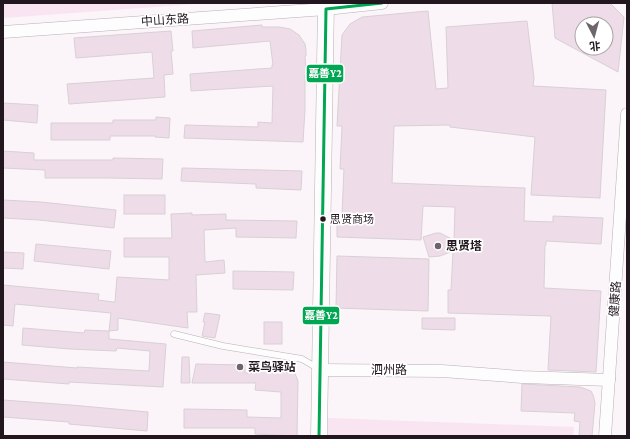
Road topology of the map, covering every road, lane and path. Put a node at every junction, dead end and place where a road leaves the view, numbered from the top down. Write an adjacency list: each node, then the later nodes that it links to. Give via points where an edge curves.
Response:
1 (382, 3): 2 (street, 中山东路)
2 (326, 6): 3 (street, 中山东路); 7 (street)
3 (3, 32)
4 (627, 114): 5 (street, 健康路)
5 (623, 238): 8 (street, 健康路)
6 (174, 334): 7 (lane, via 223,346 302,359)
7 (320, 370): 8 (street, 泗州路, via 442,371); 9 (street)
8 (609, 380): 10 (street, 健康路)
9 (319, 436)
10 (605, 436)

